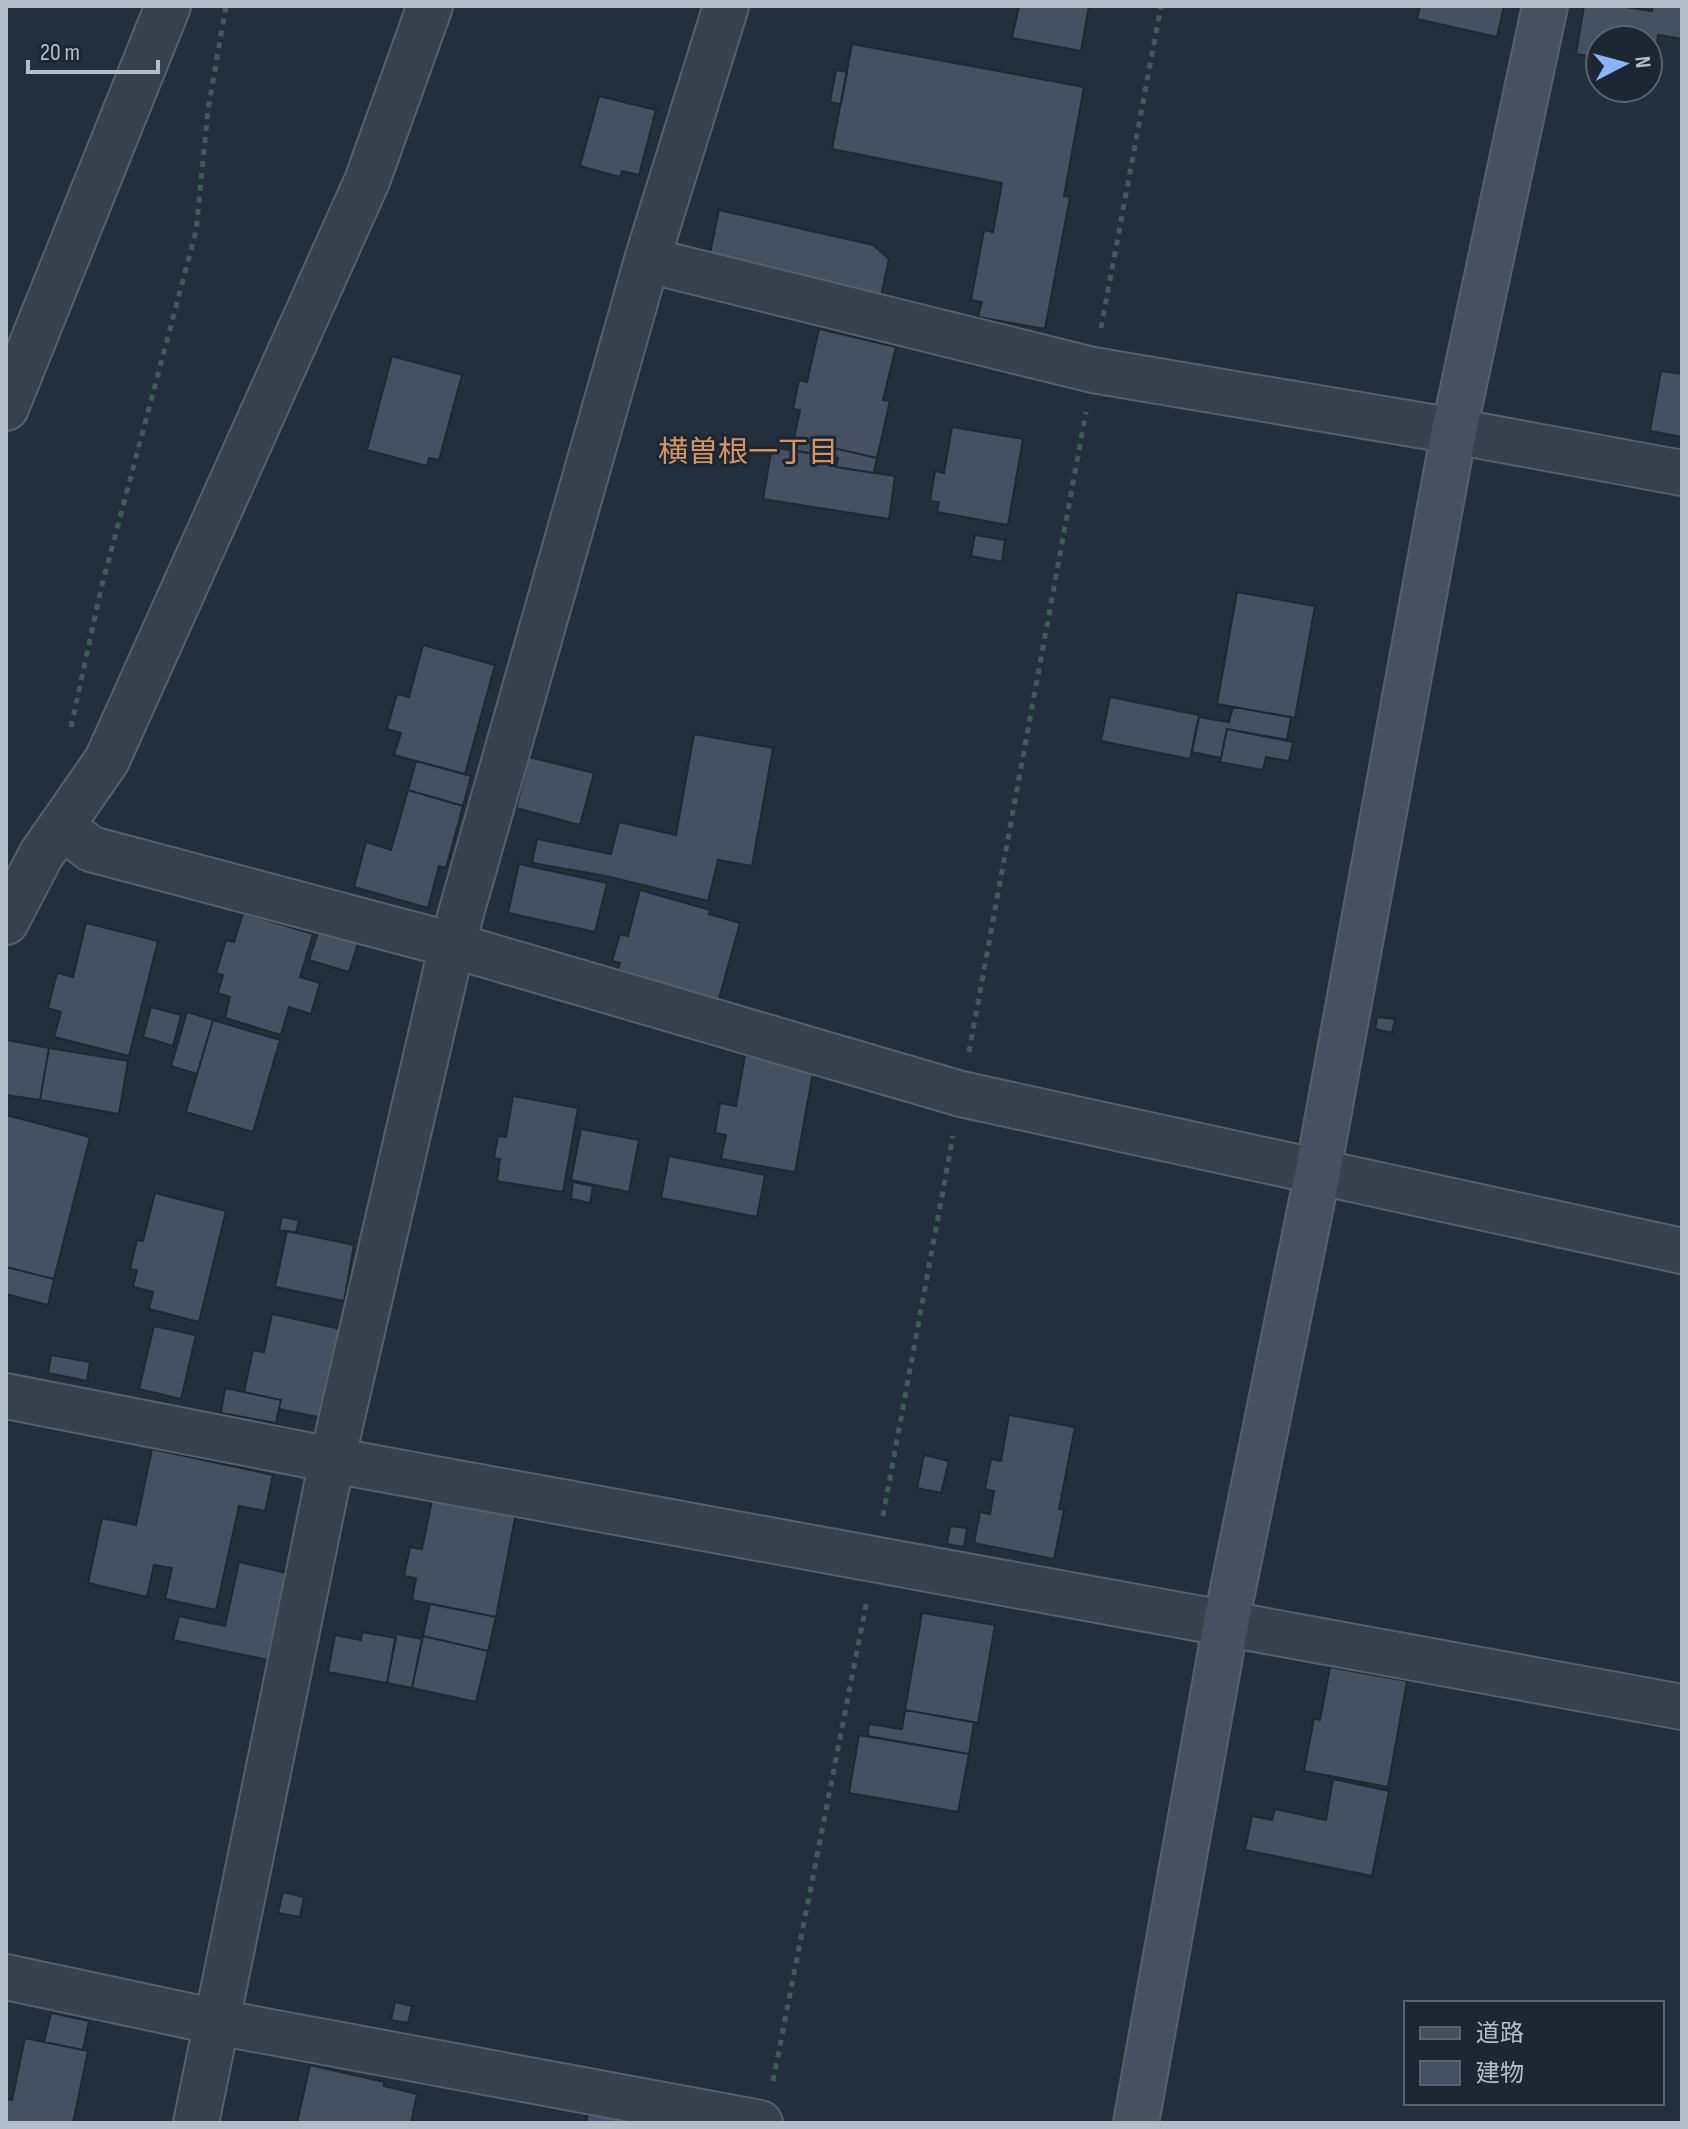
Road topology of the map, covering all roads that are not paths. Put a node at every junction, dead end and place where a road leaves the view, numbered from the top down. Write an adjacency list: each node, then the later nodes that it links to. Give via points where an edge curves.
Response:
1 (168, 6): 6 (street)
2 (430, 6): 9 (street, via 367,181 107,760)
3 (726, 6): 5 (street)
4 (1545, 6): 7 (street)
5 (647, 260): 7 (street, via 1093,370); 11 (street)
6 (6, 408)
7 (1454, 431): 8 (street); 12 (street)
8 (1682, 473)
9 (61, 826): 10 (street); 11 (street, via 91,849)
10 (6, 922)
11 (452, 945): 12 (street, via 961,1094); 15 (street)
12 (1318, 1171): 13 (street); 16 (street)
13 (1682, 1251)
14 (6, 1396): 15 (street)
15 (332, 1460): 16 (street); 19 (street)
16 (1226, 1623): 17 (street); 22 (street)
17 (1682, 1707)
18 (6, 1977): 19 (street)
19 (217, 2022): 20 (street); 21 (street)
20 (196, 2123)
21 (760, 2123)
22 (1136, 2123)

